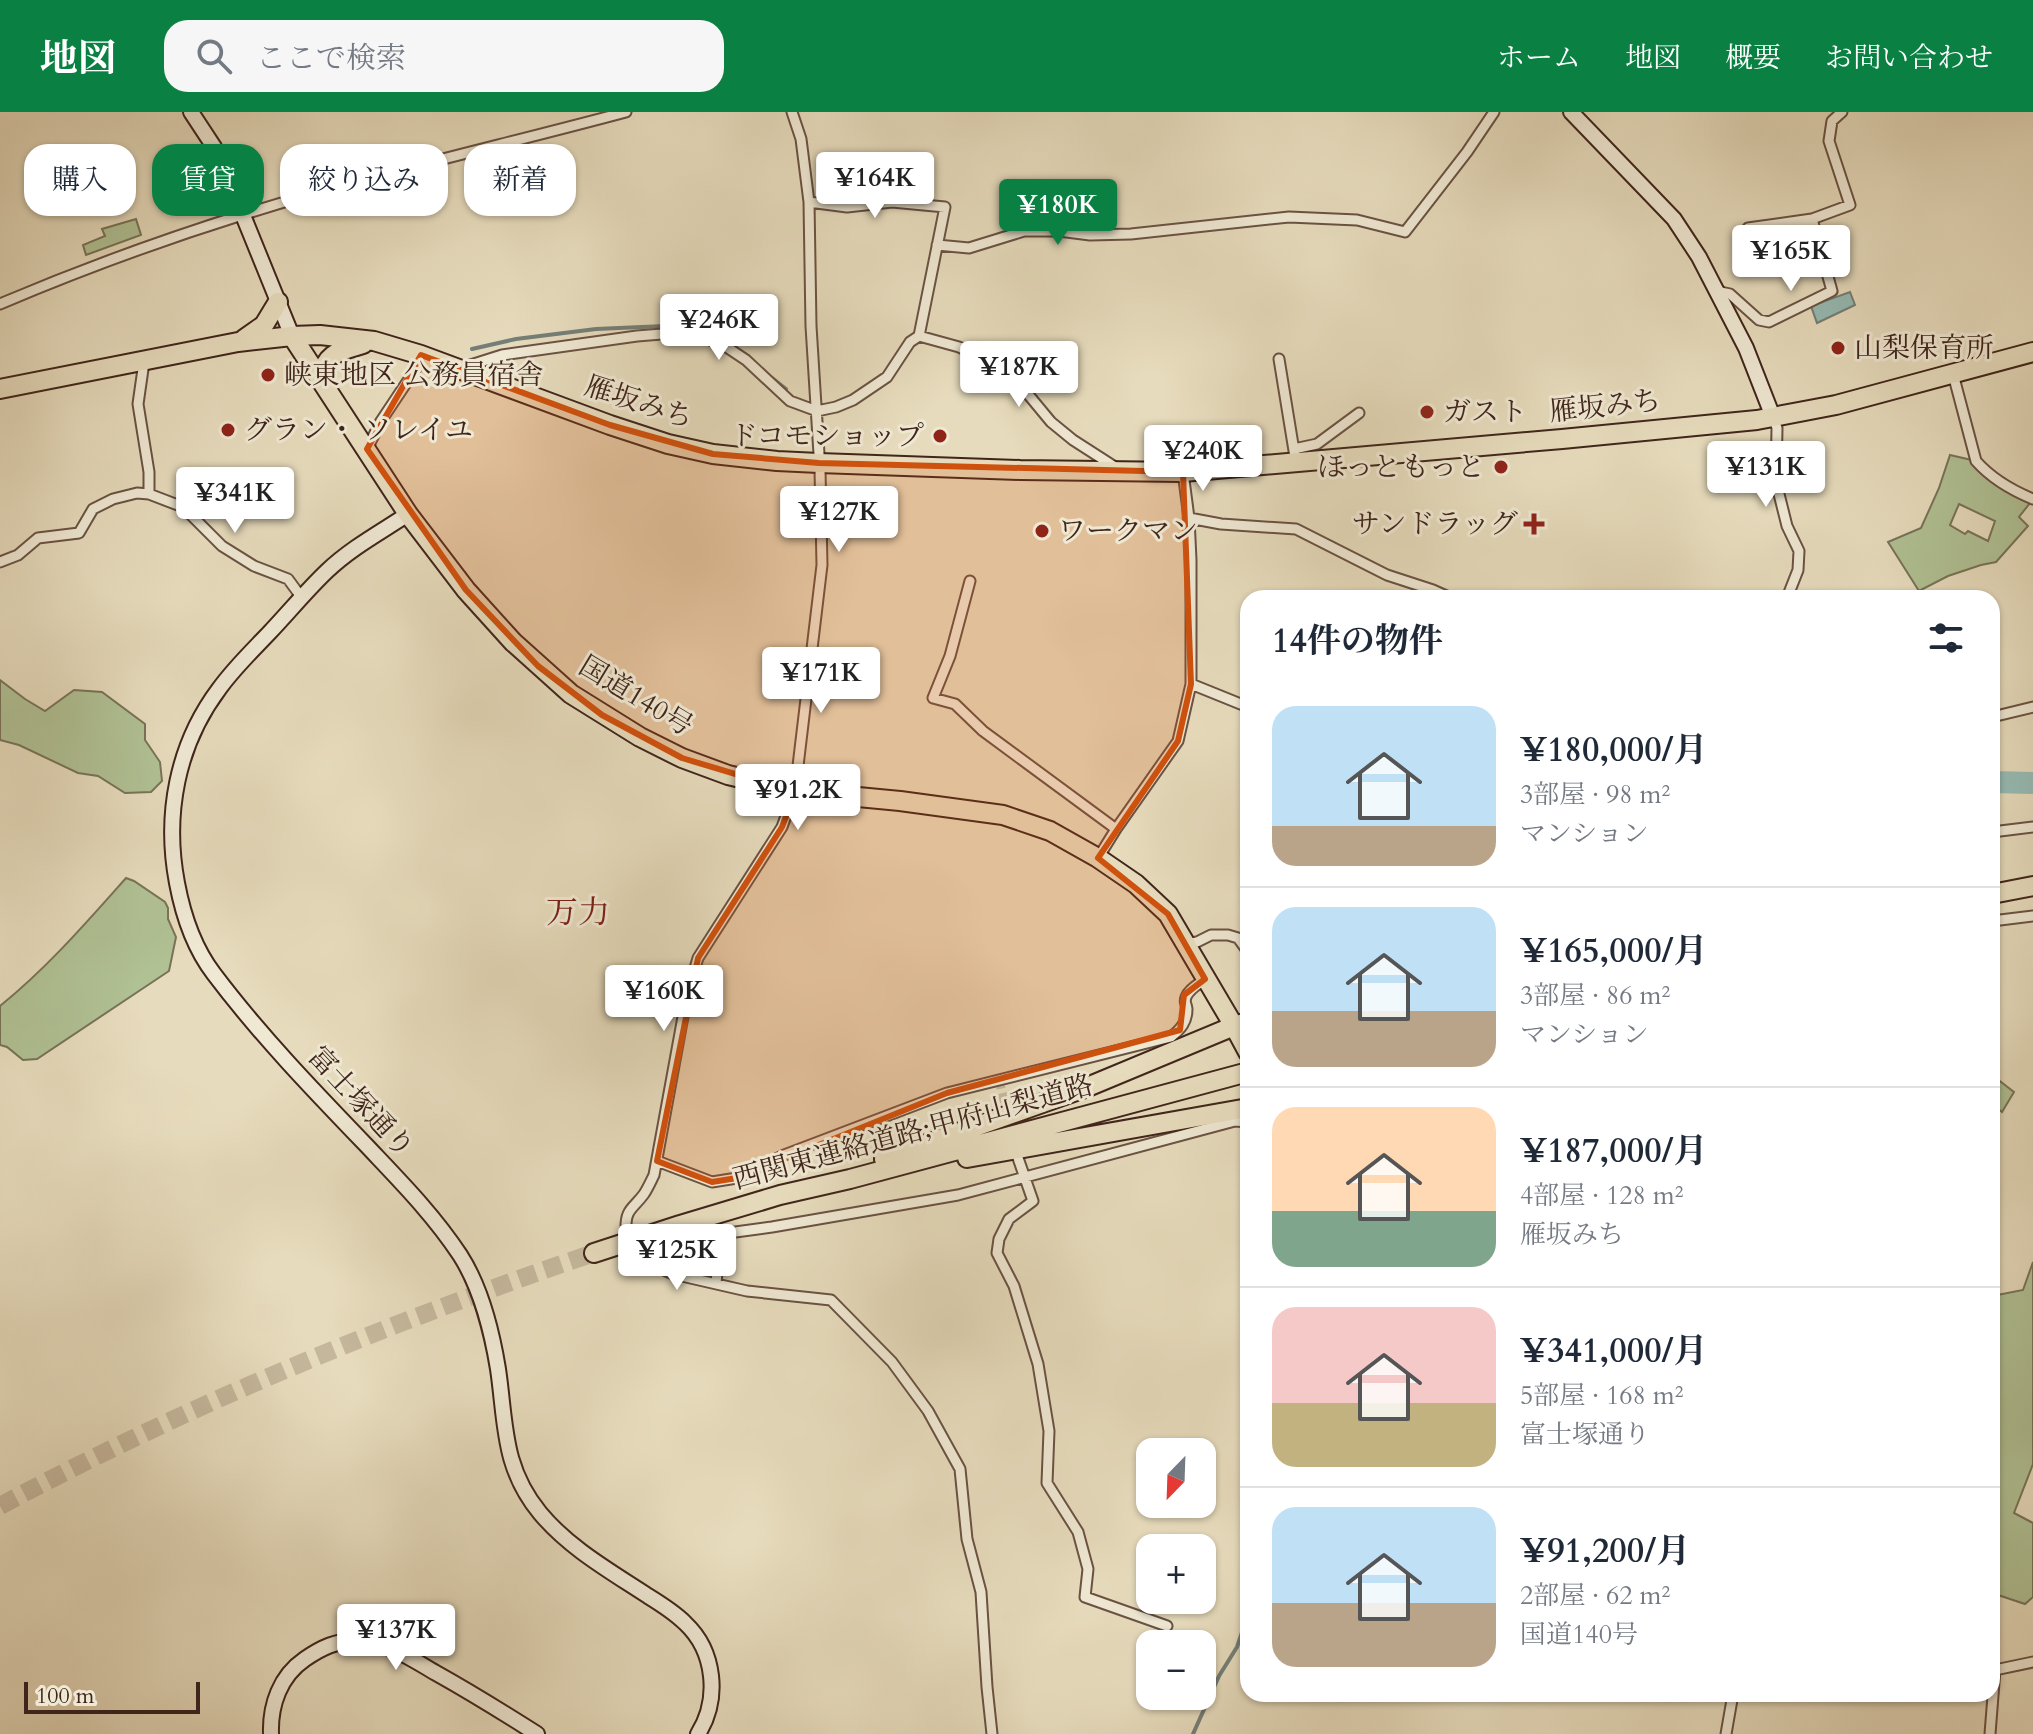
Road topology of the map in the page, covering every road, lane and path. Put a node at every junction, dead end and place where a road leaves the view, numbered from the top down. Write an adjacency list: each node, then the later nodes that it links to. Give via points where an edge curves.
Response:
1 (191, 112): 7 (street)
2 (626, 112): 9 (street)
3 (792, 112): 8 (street)
4 (1494, 112): 14 (street, via 1405,232 1357,220 1289,217 1131,234 1024,231 969,248)
5 (1571, 112): 15 (street, via 1674,219)
6 (1842, 112): 12 (street, via 1832,121 1829,141 1850,205)
7 (212, 144)
8 (809, 202): 14 (street, via 945,207); 30 (street)
9 (264, 208)
10 (238, 216): 17 (street)
11 (245, 216): 16 (street)
12 (1812, 219): 13 (street); 15 (street, via 1832,291 1769,322 1759,320 1730,294)
13 (1748, 228)
14 (937, 245): 19 (street)
15 (1716, 291): 32 (street)
16 (278, 302): 18 (street); 21 (highway, via 264,325)
17 (0, 304)
18 (292, 336): 20 (highway, 雁坂みち); 21 (highway, 雁坂みち); 28 (highway, 国道140号)
19 (919, 336): 30 (street, via 887,377 853,400); 36 (street, via 993,364 1022,387 1051,422)
20 (374, 341): 23 (highway, 雁坂みち); 28 (highway, via 331,356)
21 (238, 342): 25 (highway, 雁坂みち)
22 (2033, 352): 27 (highway, 雁坂みち)
23 (421, 355): 26 (highway, 雁坂みち); 33 (street)
24 (1279, 359): 34 (street)
25 (144, 362): 29 (highway, 雁坂みち); 38 (street, via 138,404)
26 (461, 368): 30 (street, via 502,355 687,332 722,344 790,401); 35 (highway, 雁坂みち, via 668,444 713,454)
27 (1953, 374): 32 (highway, 雁坂みち); 39 (street, via 1976,461 2009,489)
28 (320, 379): 33 (highway, 国道140号)
29 (0, 389)
30 (817, 411): 35 (street)
31 (1359, 413): 34 (street)
32 (1773, 417): 34 (highway, 雁坂みち, via 1562,439); 45 (street, via 1776,482 1799,551)
33 (367, 449): 40 (highway, 国道140号)
34 (1295, 456): 37 (highway, 雁坂みち)
35 (819, 463): 36 (highway, 雁坂みち); 51 (street, via 822,565)
36 (1122, 472): 37 (highway, 雁坂みち)
37 (1183, 472): 41 (street)
38 (149, 494): 42 (street, via 113,499 93,509 79,533 38,538); 46 (street, via 183,507 222,546 288,579)
39 (2033, 499)
40 (408, 514): 46 (street, 富士塚通り, via 329,569); 51 (highway, 国道140号, via 513,642 571,694 682,758)
41 (1189, 518): 44 (street, via 1296,529 1387,575); 47 (street)
42 (0, 562)
43 (970, 581): 53 (street, via 933,698 955,704)
44 (1433, 590)
45 (1790, 590)
46 (302, 598): 84 (street, 富士塚通り, via 220,687 189,742 170,833 187,923 229,993 430,1214 461,1256 491,1327 506,1443 526,1492 565,1539 687,1624 706,1650 712,1702)
47 (1191, 684): 48 (street); 53 (street, via 1178,741)
48 (1240, 704)
49 (2033, 707): 50 (street)
50 (2000, 715)
51 (795, 791): 55 (highway, 国道140号, via 1003,815 1050,831); 69 (street, via 782,827 698,958)
52 (2033, 827): 54 (street)
53 (1116, 829): 55 (street)
54 (2000, 831)
55 (1098, 858): 61 (highway, 国道140号, via 1168,914)
56 (2033, 885): 57 (highway)
57 (2000, 891)
58 (2033, 916): 59 (street)
59 (2000, 920)
60 (1240, 941): 61 (street, via 1211,935)
61 (1184, 944): 62 (highway, 国道140号)
62 (1205, 979): 63 (highway, 国道140号); 69 (street, via 1188,992 1185,1022 1171,1037 947,1093 737,1178 712,1182)
63 (1240, 1023)
64 (1240, 1024): 72 (highway, via 1085,1088)
65 (1240, 1074): 71 (highway, 西関東連絡道路;甲府山梨道路)
66 (1240, 1109): 71 (highway)
67 (1240, 1121): 70 (street)
68 (1018, 1158): 70 (street)
69 (657, 1161): 73 (street, via 644,1194 625,1218)
70 (1025, 1178): 76 (street, via 958,1195 728,1233 720,1242); 77 (street, via 1033,1201 1009,1219 997,1253 1014,1286 1038,1364 1049,1431 1047,1483 1078,1532 1088,1569 1085,1597)
71 (850, 1179): 72 (highway, 西関東連絡道路;甲府山梨道路)
72 (780, 1195): 75 (highway, 西関東連絡道路;甲府山梨道路)
73 (626, 1230)
74 (631, 1248): 76 (street, via 646,1262 673,1274)
75 (594, 1253)
76 (716, 1283): 85 (street, via 831,1300 892,1362 928,1411 960,1469 967,1539 981,1592)
77 (1167, 1626)
78 (2033, 1662): 79 (street)
79 (2000, 1669)
80 (1732, 1702): 86 (street)
81 (1992, 1702): 87 (street)
82 (271, 1734): 83 (street, via 274,1703 296,1665 333,1643 356,1641 400,1652)
83 (537, 1734)
84 (698, 1734)
85 (992, 1734)
86 (1726, 1734)
87 (1990, 1734)

